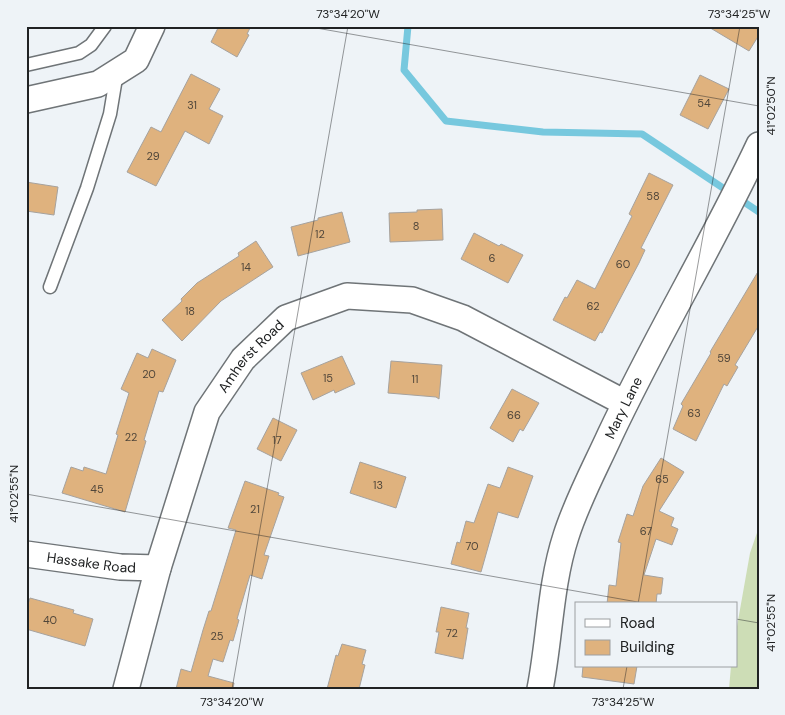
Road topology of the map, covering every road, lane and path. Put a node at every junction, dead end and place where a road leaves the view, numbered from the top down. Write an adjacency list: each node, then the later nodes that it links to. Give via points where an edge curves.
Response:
1 (105, 26): 3 (lane, via 91,45 79,53)
2 (152, 26): 4 (street, via 136,60)
3 (26, 65)
4 (117, 72): 5 (street, via 98,84); 7 (lane, via 110,114 87,188)
5 (26, 100)
6 (759, 145): 8 (street, Mary Lane)
7 (50, 287)
8 (625, 403): 10 (street, Amherst Road, via 462,318 412,300 347,296 286,318 243,359 207,412); 12 (street, Mary Lane, via 566,536 556,577)
9 (26, 554): 10 (street, Hassake Road, via 120,567)
10 (158, 568): 11 (street, Amherst Road)
11 (126, 689)
12 (540, 689)

